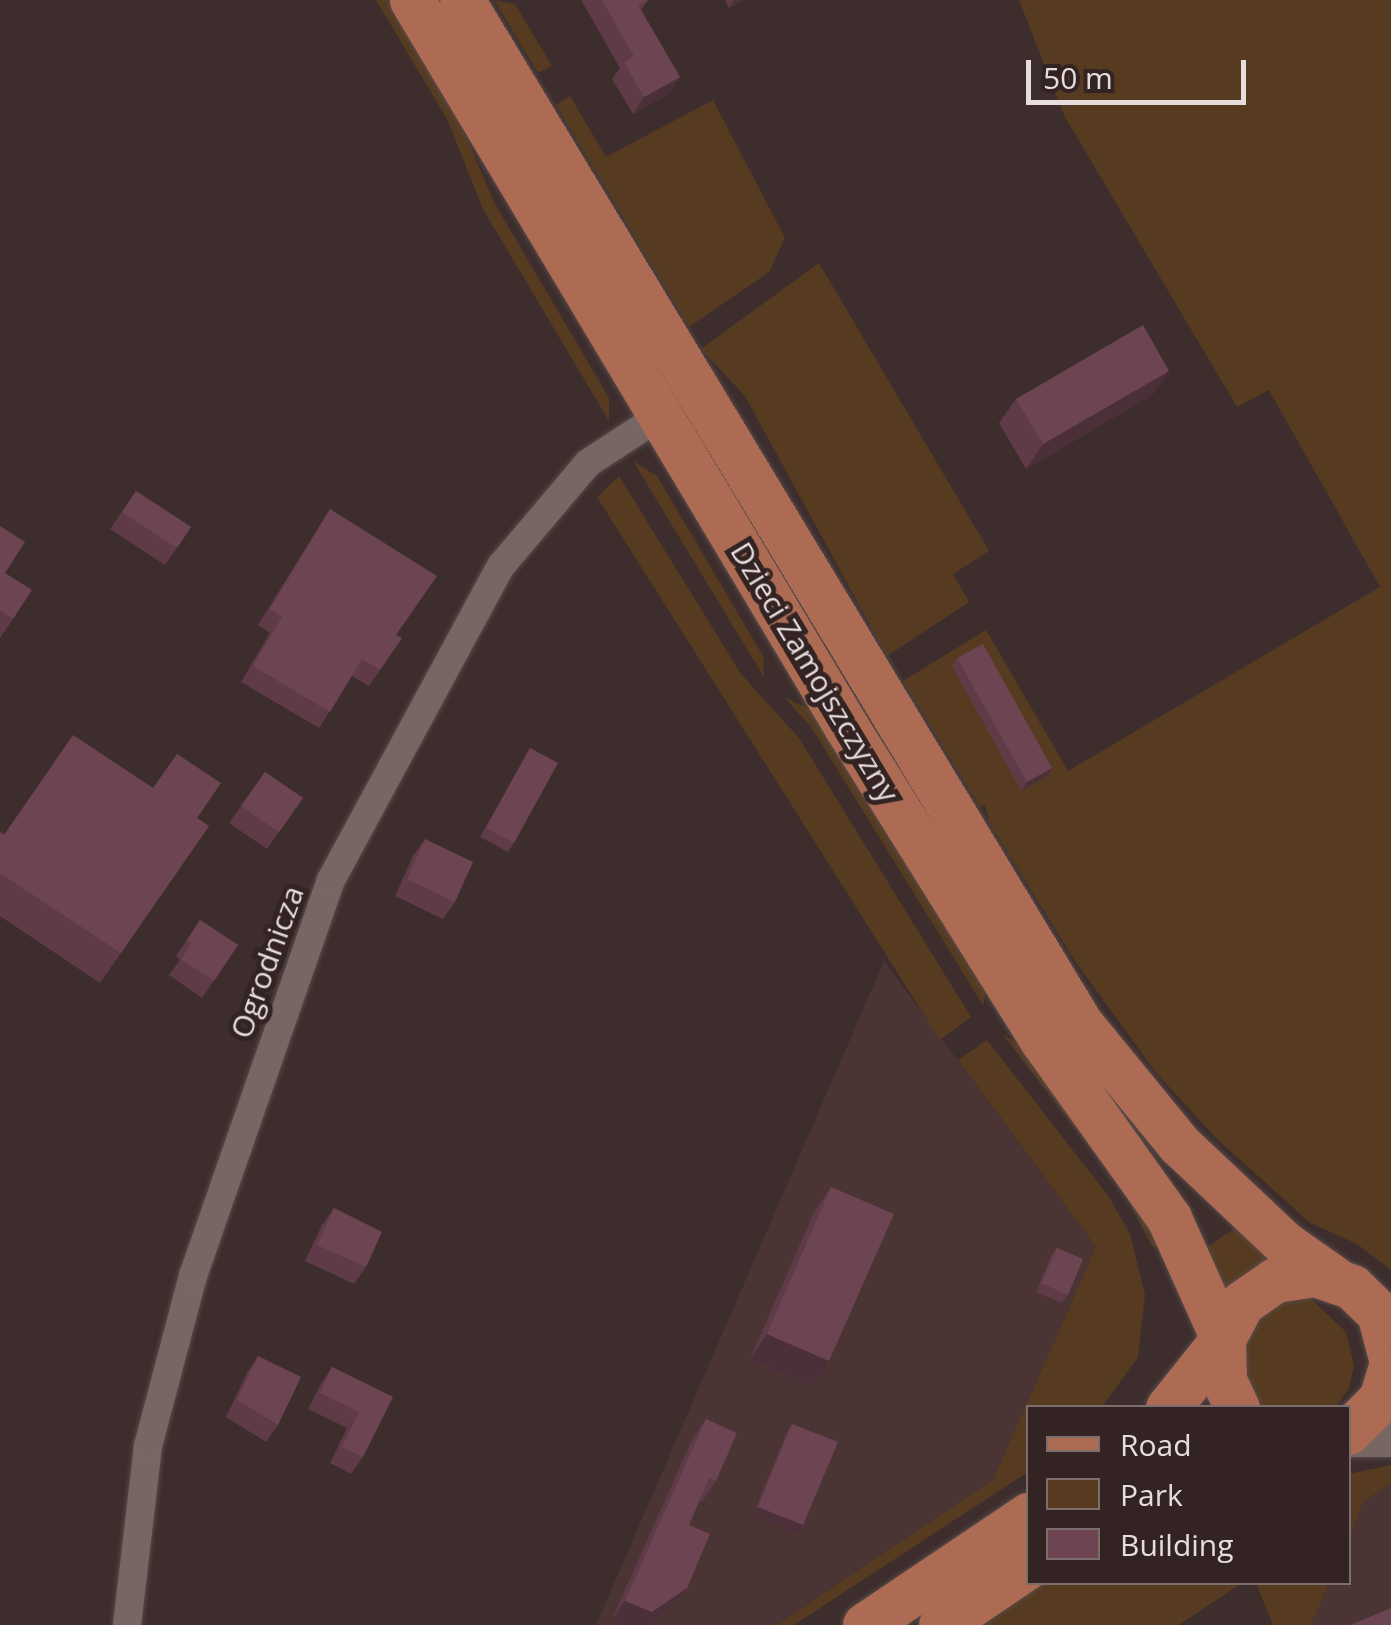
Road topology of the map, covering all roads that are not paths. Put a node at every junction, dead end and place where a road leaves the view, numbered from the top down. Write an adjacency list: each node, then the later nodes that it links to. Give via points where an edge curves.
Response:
1 (412, 0): 3 (main road, Dzieci Zamojszczyzny)
2 (462, 0): 4 (main road, Dzieci Zamojszczyzny, via 1080,1023 1180,1145 1284,1244)
3 (660, 416): 5 (main road, Dzieci Zamojszczyzny, via 1018,1002 1162,1206); 14 (street, Ogrodnicza, via 588,463 501,566 331,880 193,1276 148,1446)
4 (1335, 1278): 5 (main road, via 1295,1274 1257,1289); 6 (main road, Dzieci Zamojszczyzny, via 1367,1298)
5 (1223, 1339): 7 (main road); 8 (main road, Dzieci Zamojszczyzny, via 1224,1380)
6 (1390, 1348): 9 (main road, via 1381,1399)
7 (1170, 1405)
8 (1236, 1405)
9 (1351, 1432)
10 (1351, 1435): 11 (street)
11 (1391, 1439)
12 (1026, 1517): 15 (main road)
13 (1026, 1567): 16 (main road)
14 (126, 1625)
15 (866, 1625)
16 (941, 1625)

